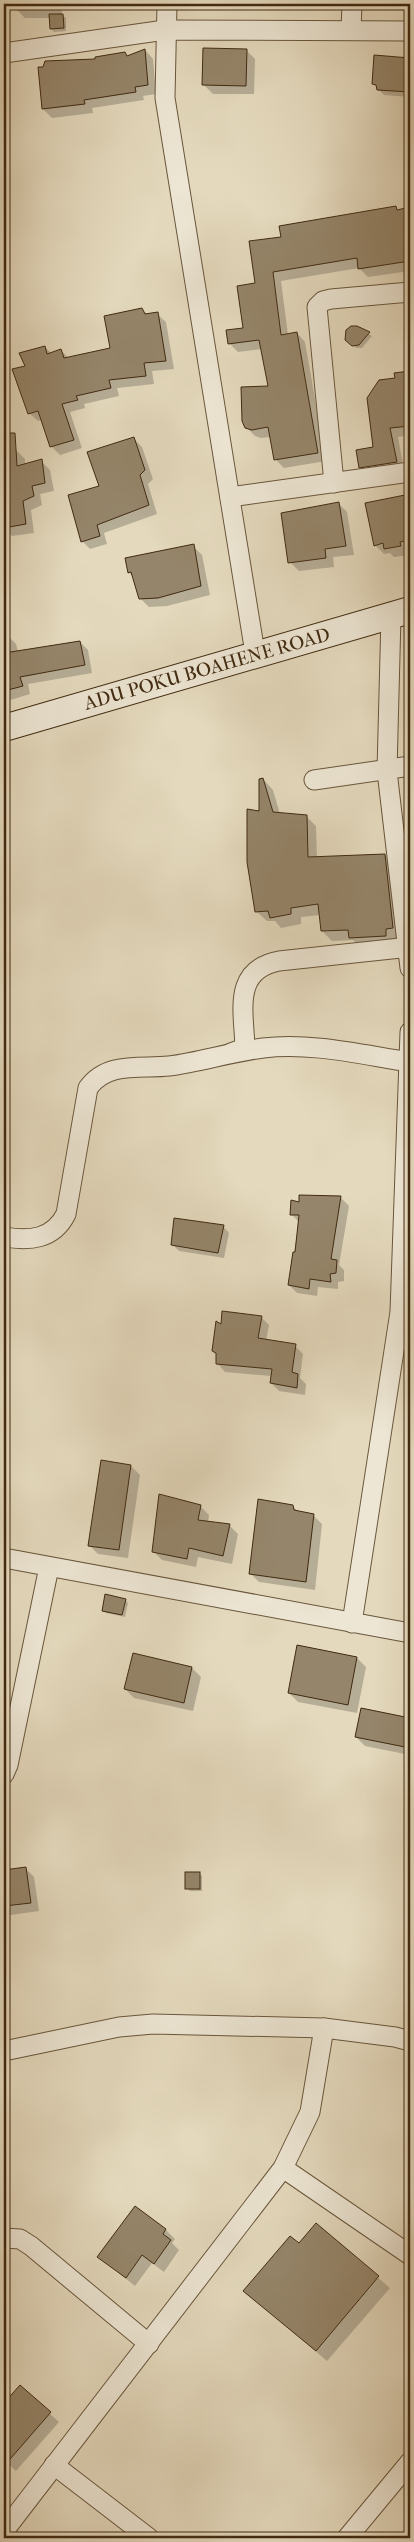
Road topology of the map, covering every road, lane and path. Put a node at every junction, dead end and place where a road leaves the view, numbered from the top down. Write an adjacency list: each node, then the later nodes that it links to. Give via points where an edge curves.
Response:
1 (167, 4): 3 (street)
2 (352, 4): 4 (street)
3 (165, 30): 4 (street); 6 (street); 10 (street, via 165,98)
4 (351, 30): 5 (street)
5 (410, 31)
6 (4, 54)
7 (410, 292): 9 (street, via 331,299 323,301 318,308)
8 (410, 472): 9 (street)
9 (334, 482): 10 (street)
10 (230, 497): 12 (street)
11 (401, 613): 12 (street, ADU POKU BOAHENE ROAD); 15 (street)
12 (255, 653): 13 (street, ADU POKU BOAHENE ROAD)
13 (4, 728)
14 (410, 766): 15 (street)
15 (387, 771): 16 (street); 17 (street)
16 (314, 780)
17 (409, 947): 18 (street); 20 (street, via 262,966 249,977 243,992 245,1048)
18 (410, 968)
19 (410, 1032): 21 (street)
20 (225, 1055): 21 (street, via 290,1047); 22 (street, via 169,1066 115,1069 93,1081 88,1088 63,1221 35,1239)
21 (410, 1062): 23 (street)
22 (4, 1237)
23 (405, 1312): 26 (street)
24 (4, 1558): 25 (street)
25 (49, 1567): 26 (street); 28 (street)
26 (352, 1623): 27 (street)
27 (410, 1633)
28 (4, 1774)
29 (324, 2028): 30 (street); 31 (street, via 152,2024 120,2027); 32 (street, via 310,2112)
30 (410, 2041)
31 (4, 2051)
32 (283, 2168): 34 (street); 35 (street)
33 (4, 2238): 35 (street, via 20,2239 31,2246)
34 (410, 2255)
35 (149, 2344): 37 (street)
36 (410, 2462): 40 (street)
37 (54, 2465): 38 (street); 39 (street)
38 (4, 2531)
39 (149, 2538)
40 (347, 2538)

